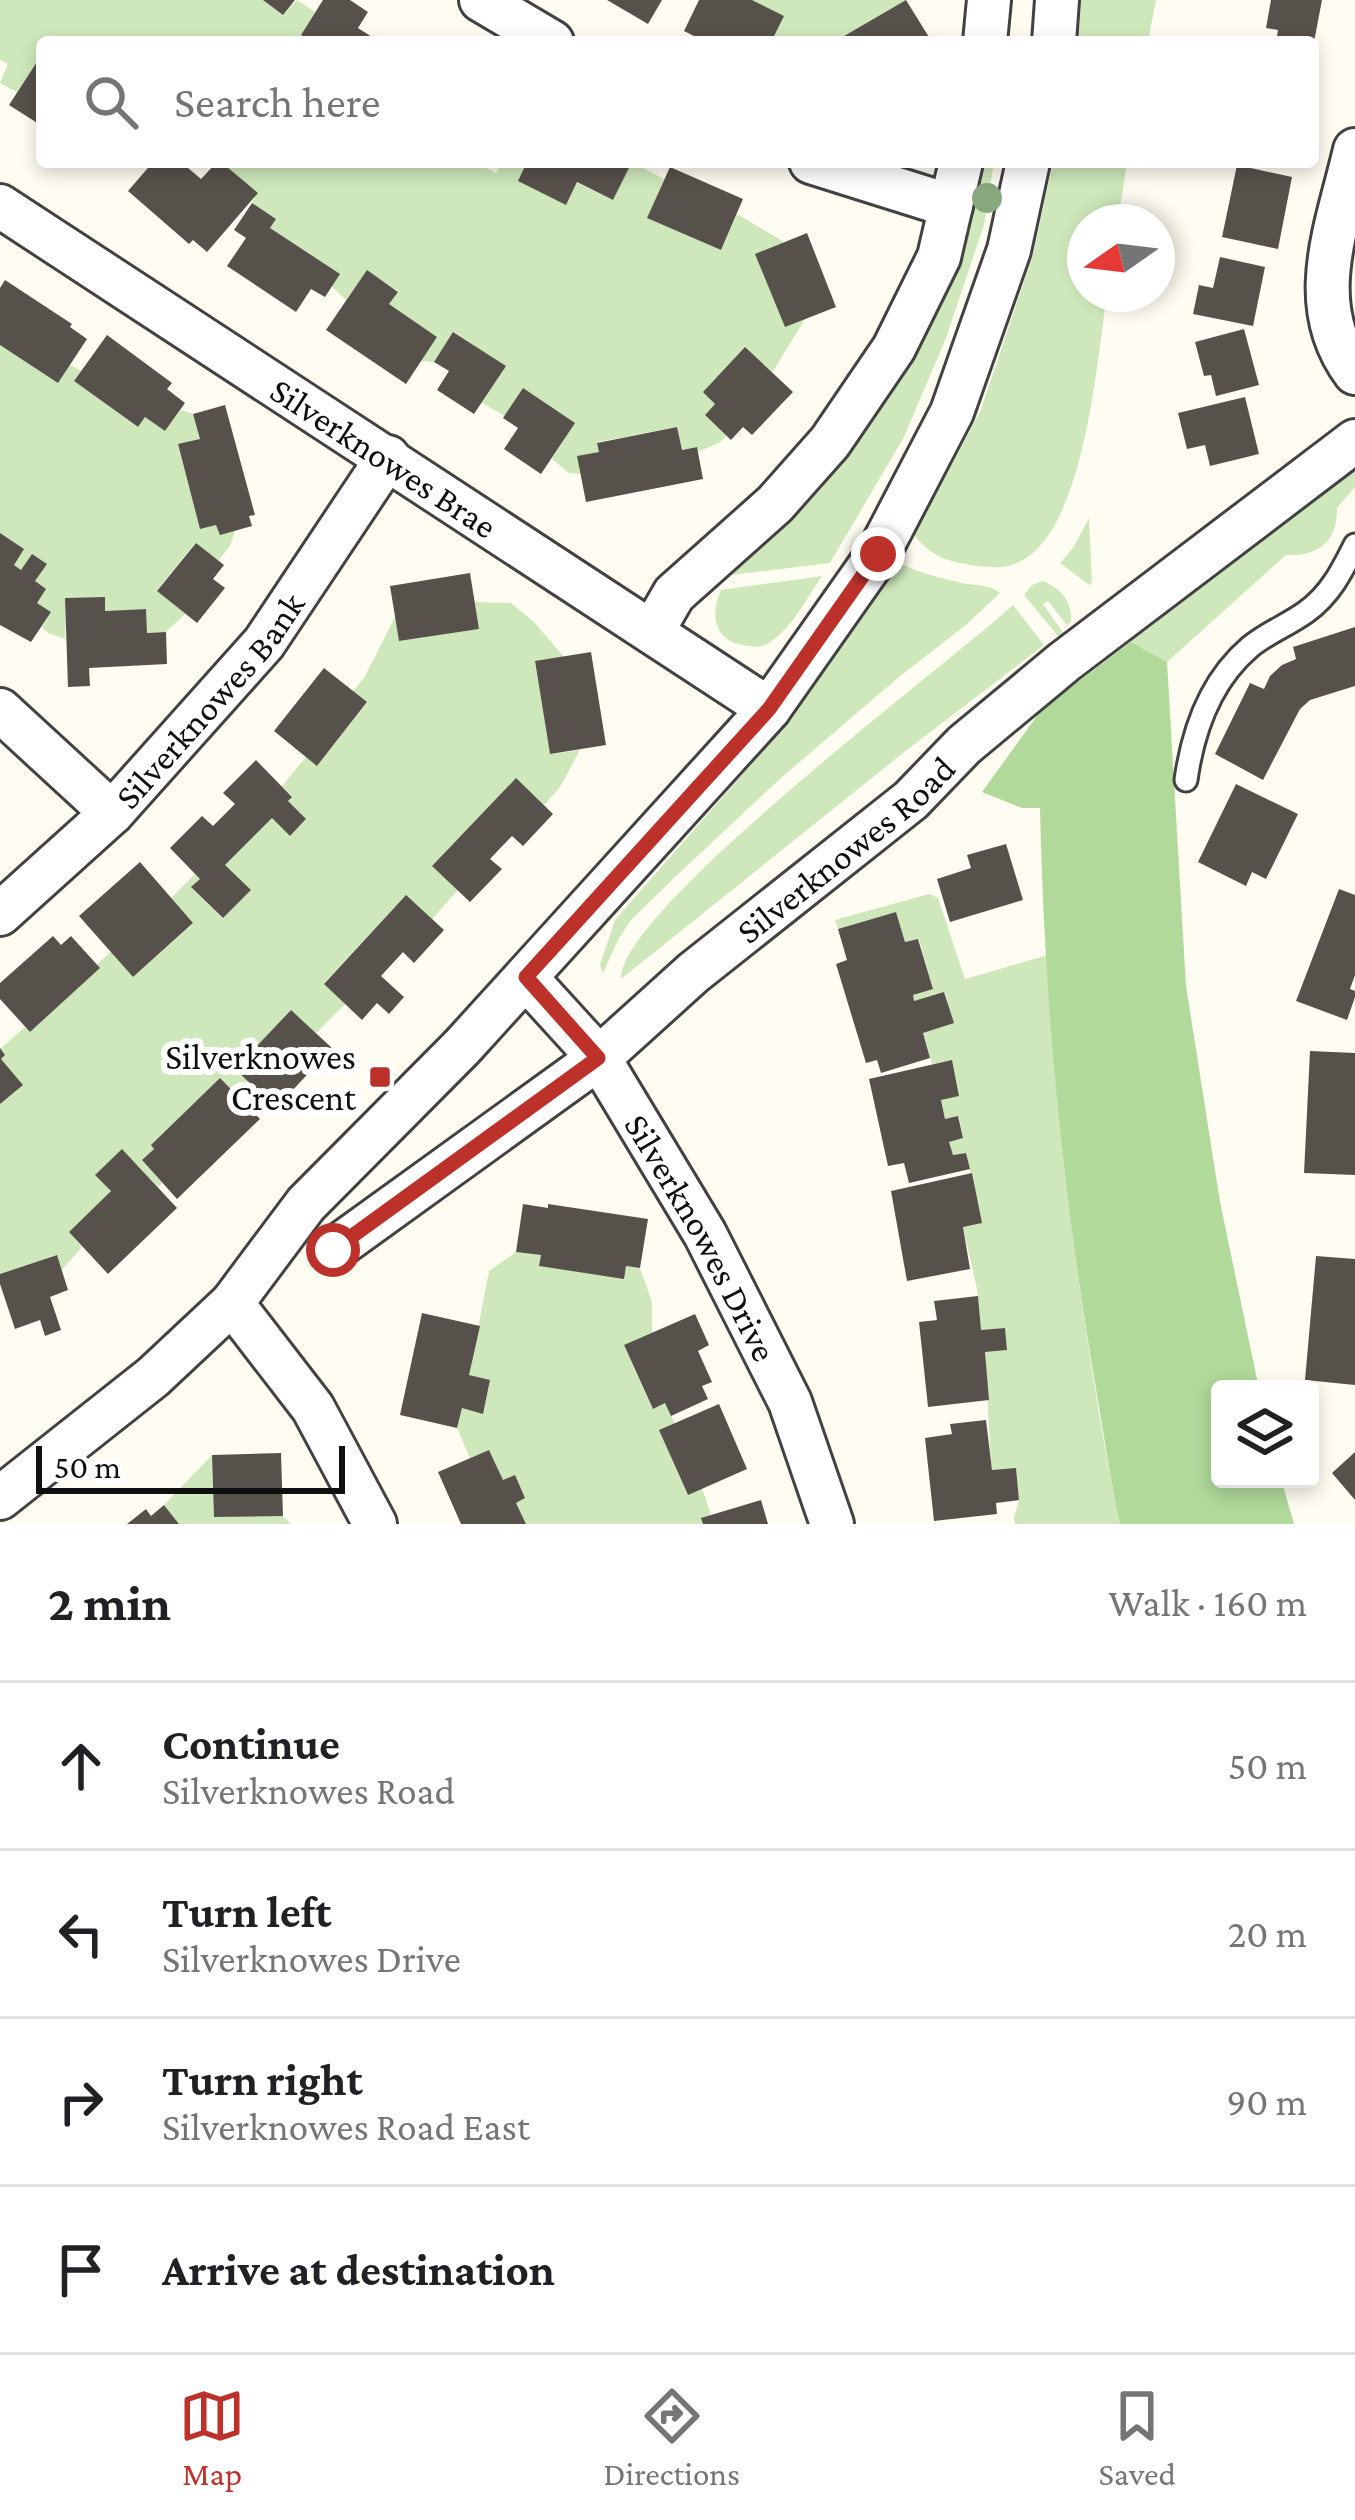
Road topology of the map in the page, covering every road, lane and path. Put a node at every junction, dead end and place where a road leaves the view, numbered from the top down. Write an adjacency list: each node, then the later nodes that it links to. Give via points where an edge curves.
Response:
1 (481, 0): 4 (street)
2 (989, 0): 5 (street)
3 (1057, 0): 6 (street)
4 (542, 36)
5 (986, 36)
6 (1054, 36)
7 (1355, 150): 13 (street, via 1326,293 1334,339)
8 (830, 168): 12 (street)
9 (960, 168): 12 (street)
10 (1027, 168): 18 (street, via 1009,250 952,412 878,554)
11 (0, 206): 15 (street, Silverknowes Brae)
12 (951, 206): 17 (street, via 939,257 894,348 830,442 775,504 674,594)
13 (1355, 373)
14 (1355, 441): 24 (street, Silverknowes Road, via 1064,662 911,800)
15 (388, 457): 17 (street, Silverknowes Brae); 21 (street, Silverknowes Bank, via 264,643)
16 (1355, 545): 20 (lane, via 1323,598 1250,647 1216,688 1190,748)
17 (652, 632): 18 (street, Silverknowes Brae)
18 (769, 709): 23 (street)
19 (0, 710): 21 (street)
20 (1186, 780)
21 (112, 813): 22 (street, Silverknowes Bank)
22 (0, 914)
23 (526, 977): 24 (street, Silverknowes Drive); 26 (street, via 306,1204)
24 (598, 1058): 25 (street, Silverknowes Road); 29 (street, Silverknowes Drive, via 705,1234 780,1381)
25 (333, 1250)
26 (232, 1303): 27 (street); 28 (street, via 314,1408)
27 (0, 1498)
28 (375, 1524)
29 (832, 1524)

